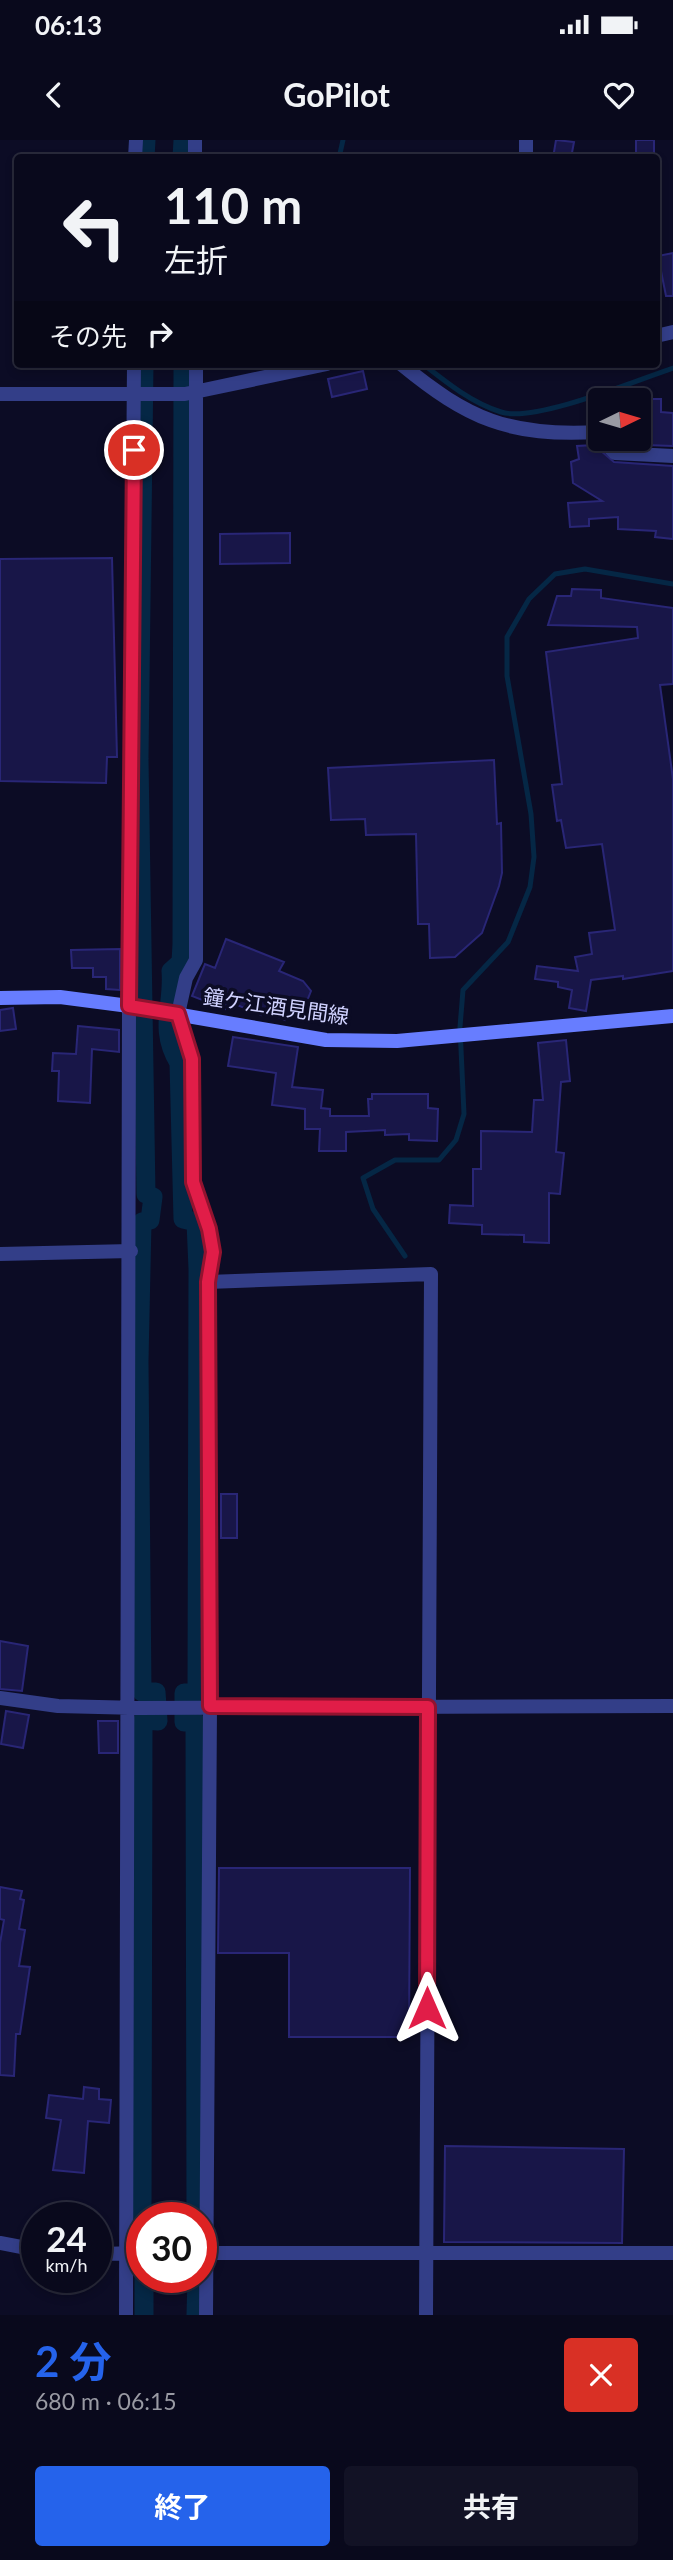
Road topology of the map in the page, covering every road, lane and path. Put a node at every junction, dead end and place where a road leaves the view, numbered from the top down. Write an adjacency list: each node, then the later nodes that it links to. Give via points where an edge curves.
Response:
1 (135, 368): 7 (street)
2 (195, 368): 6 (street)
3 (309, 368): 6 (street)
4 (406, 368): 8 (street, via 447,401 475,416 538,432)
5 (0, 394): 7 (street)
6 (190, 394): 7 (street); 13 (street, via 196,960)
7 (138, 395): 12 (street)
8 (588, 432)
9 (614, 452): 10 (street)
10 (673, 456)
11 (0, 998): 12 (main road, 鐘ケ江酒見間線, via 60,998)
12 (133, 1007): 13 (main road, 鐘ケ江酒見間線); 15 (street)
13 (175, 1014): 14 (main road, 鐘ケ江酒見間線, via 326,1040 397,1041); 17 (street, via 192,1059 193,1182 213,1252)
14 (673, 1016)
15 (131, 1251): 16 (street); 21 (street)
16 (0, 1254)
17 (208, 1282): 19 (street); 22 (street, via 431,1275)
18 (0, 1698): 21 (street, via 58,1706)
19 (206, 1706): 21 (street); 22 (street); 24 (street)
20 (673, 1706): 22 (street)
21 (134, 1707): 23 (street)
22 (428, 1707): 31 (street)
23 (127, 2202)
24 (204, 2202)
25 (0, 2243): 26 (street)
26 (21, 2247)
27 (112, 2252): 28 (street)
28 (126, 2252)
29 (217, 2253): 31 (street)
30 (673, 2253): 31 (street)
31 (426, 2254): 36 (street)
32 (126, 2293): 34 (street)
33 (205, 2293): 35 (street)
34 (126, 2315)
35 (206, 2315)
36 (426, 2315)

